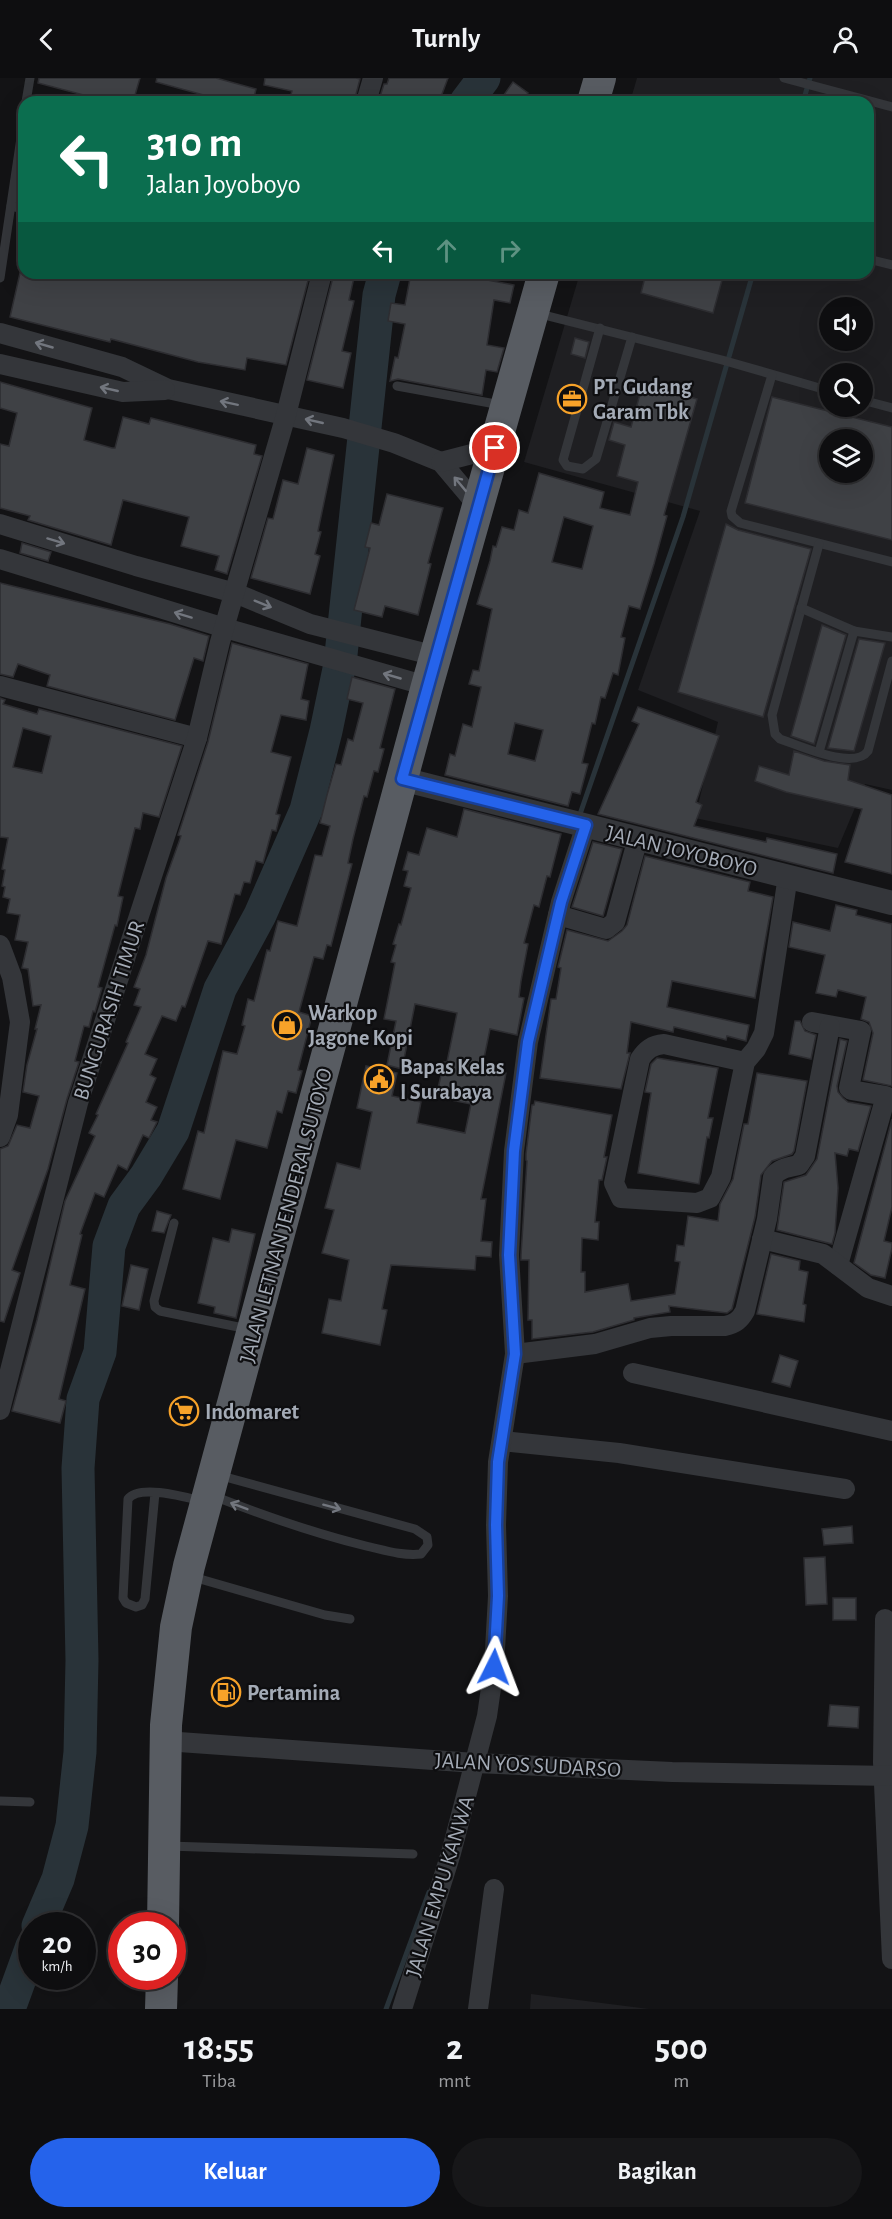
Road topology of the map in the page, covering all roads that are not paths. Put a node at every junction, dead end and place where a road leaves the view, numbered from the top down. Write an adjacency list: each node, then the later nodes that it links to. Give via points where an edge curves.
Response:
1 (30, 78): 5 (lane)
2 (373, 78): 6 (street)
3 (600, 78): 7 (highway)
4 (787, 79): 8 (lane)
5 (27, 96)
6 (368, 96)
7 (595, 96)
8 (848, 96)
9 (874, 103): 10 (lane)
10 (892, 107)
11 (18, 159): 12 (lane)
12 (11, 206): 13 (lane); 16 (lane)
13 (18, 208)
14 (874, 261): 15 (lane)
15 (892, 266)
16 (0, 278)
17 (320, 279): 31 (street, BUNGURASIH TIMUR)
18 (542, 279): 19 (highway, JALAN LETNAN JENDERAL SUTOYO)
19 (533, 312): 20 (lane); 29 (highway, JALAN LETNAN JENDERAL SUTOYO)
20 (600, 328): 22 (lane); 22 (lane, via 563,460 567,466 584,469 596,459)
21 (0, 333): 27 (street, one-way to 21, via 122,367)
22 (632, 337): 24 (lane)
23 (0, 364): 27 (street, one-way to 23, via 123,392)
24 (772, 375): 26 (lane); 36 (lane, via 731,514 740,523)
25 (397, 386): 29 (lane)
26 (819, 388)
27 (168, 389): 31 (street, one-way to 27)
28 (873, 403): 30 (lane)
29 (507, 406): 32 (highway, JALAN LETNAN JENDERAL SUTOYO)
30 (892, 408)
31 (286, 415): 33 (street, one-way to 31, via 394,443); 40 (street, BUNGURASIH TIMUR)
32 (495, 448): 33 (street); 34 (highway, JALAN LETNAN JENDERAL SUTOYO)
33 (441, 462): 34 (street, one-way to 33)
34 (478, 506): 48 (highway, JALAN LETNAN JENDERAL SUTOYO)
35 (0, 525): 39 (street, one-way to 39)
36 (819, 544): 38 (lane); 42 (lane)
37 (0, 559): 41 (street)
38 (892, 562)
39 (136, 566): 40 (street); 41 (street)
40 (235, 593): 43 (street, one-way to 43); 44 (street, BUNGURASIH TIMUR)
41 (128, 598): 44 (street, one-way to 41)
42 (801, 608): 45 (lane); 53 (lane, via 772,726 780,739)
43 (318, 626): 47 (street); 48 (street)
44 (225, 628): 47 (street); 52 (street, BUNGURASIH TIMUR)
45 (854, 631): 46 (lane); 53 (lane)
46 (892, 638)
47 (311, 653): 51 (street, one-way to 47)
48 (436, 656): 51 (highway, JALAN LETNAN JENDERAL SUTOYO)
49 (892, 662): 53 (lane, via 864,756 844,760)
50 (0, 686): 52 (street)
51 (427, 686): 54 (highway, JALAN LETNAN JENDERAL SUTOYO)
52 (197, 738): 72 (street, BUNGURASIH TIMUR, via 78,1103)
53 (819, 752)
54 (402, 779): 55 (street, JALAN JOYOBOYO); 69 (highway, JALAN LETNAN JENDERAL SUTOYO)
55 (583, 824): 56 (street, JALAN JOYOBOYO); 59 (street, JALAN EMPU KANWA)
56 (638, 838): 57 (street, JALAN JOYOBOYO); 59 (street, via 615,922 610,927)
57 (788, 876): 58 (street, JALAN JOYOBOYO); 62 (street, via 764,1033)
58 (892, 903)
59 (558, 915): 70 (street, JALAN EMPU KANWA, via 528,1042 514,1151 509,1255)
60 (0, 945): 61 (street, via 12,977 20,1022)
61 (8, 1060): 64 (street, via 8,1115)
62 (745, 1062): 62 (street, via 664,1044 645,1052 640,1059 614,1184 621,1198 697,1203 710,1198 721,1177)
63 (889, 1098): 66 (street, via 849,1088 862,1032 821,1024 806,1156 799,1165 782,1169 773,1177); 67 (street)
64 (0, 1137)
65 (174, 1223): 69 (lane, via 155,1307)
66 (762, 1239): 67 (street, via 823,1254); 70 (street, via 745,1311 732,1325 650,1328 595,1344)
67 (837, 1264): 68 (street, via 868,1288)
68 (892, 1296)
69 (254, 1330): 76 (highway, JALAN LETNAN JENDERAL SUTOYO)
70 (515, 1354): 74 (street, JALAN EMPU KANWA)
71 (633, 1373): 73 (street)
72 (1, 1401)
73 (892, 1431)
74 (502, 1441): 75 (street, via 619,1453); 82 (street, JALAN EMPU KANWA, via 498,1462 494,1667 487,1716)
75 (845, 1489)
76 (210, 1491): 76 (lane, one-way to 76, via 415,1529 427,1537 428,1545 421,1554 407,1555 340,1540 269,1518); 77 (lane, via 182,1496); 78 (highway, JALAN LETNAN JENDERAL SUTOYO)
77 (154, 1493): 77 (lane, via 137,1492 128,1499 123,1598 136,1607 145,1599)
78 (188, 1576): 79 (lane); 81 (highway, JALAN LETNAN JENDERAL SUTOYO, via 176,1628)
79 (350, 1619)
80 (885, 1619): 83 (street, via 884,1762)
81 (165, 1741): 82 (street, JALAN YOS SUDARSO); 86 (highway, JALAN LETNAN JENDERAL SUTOYO)
82 (471, 1763): 83 (street, JALAN YOS SUDARSO); 93 (street, JALAN EMPU KANWA, via 451,1853)
83 (889, 1776): 90 (street)
84 (0, 1801): 85 (lane)
85 (30, 1802)
86 (165, 1845): 87 (lane); 89 (highway, JALAN LETNAN JENDERAL SUTOYO)
87 (413, 1854)
88 (494, 1888): 94 (street)
89 (163, 1912)
90 (892, 1959)
91 (162, 1990): 92 (highway)
92 (161, 2009)
93 (402, 2009)
94 (478, 2009)

